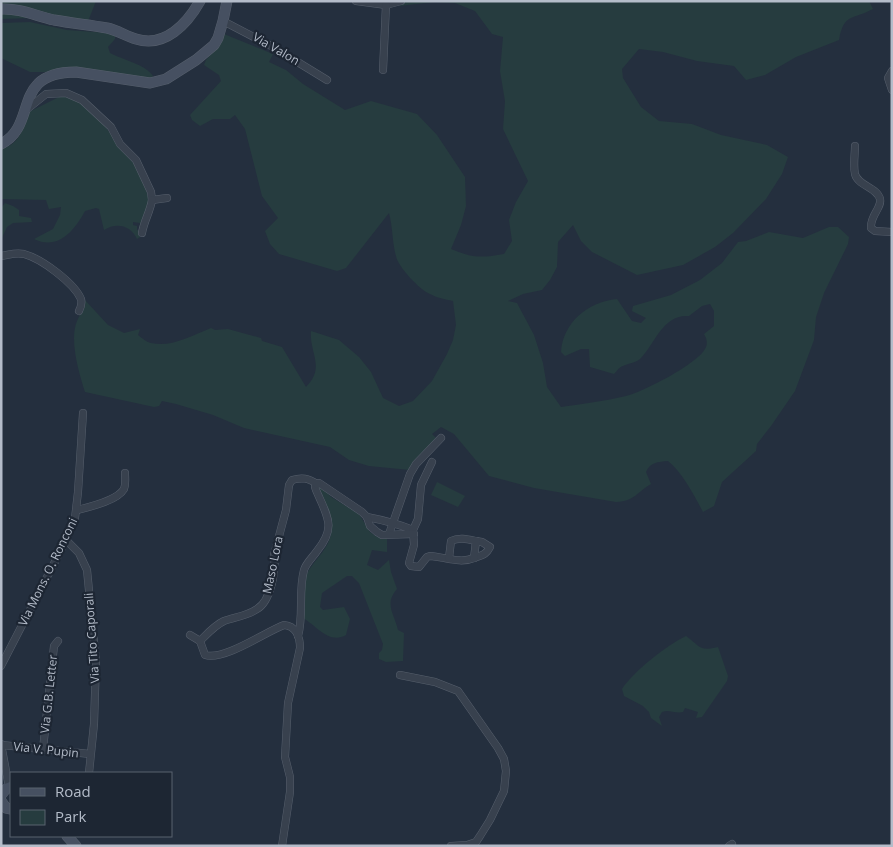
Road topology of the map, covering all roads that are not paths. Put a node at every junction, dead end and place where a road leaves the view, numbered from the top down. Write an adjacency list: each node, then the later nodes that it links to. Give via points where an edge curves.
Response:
1 (200, 1): 6 (street, via 182,25 170,35 154,41 138,40 106,28)
2 (227, 1): 7 (street)
3 (356, 1): 5 (street)
4 (401, 1): 5 (street)
5 (386, 5): 8 (street)
6 (1, 9)
7 (223, 21): 10 (street, Via Valon); 12 (street, via 218,38 208,50 166,79 150,83 64,72 44,79 36,87)
8 (383, 70)
9 (892, 71): 11 (street, via 888,78)
10 (327, 80)
11 (892, 90)
12 (24, 112): 13 (street, via 20,126 10,140); 16 (street, via 46,94 66,93 82,100 110,127 120,144 136,160)
13 (1, 144)
14 (855, 146): 17 (street, via 855,175 879,195 881,201 872,217 871,228)
15 (167, 198): 16 (street)
16 (152, 200): 18 (street)
17 (892, 232)
18 (142, 233)
19 (1, 256): 20 (street, via 18,253 35,258 72,286 81,299)
20 (80, 311)
21 (83, 413): 26 (street, Via Mons. O. Ronconi)
22 (441, 438): 28 (street, via 413,468)
23 (432, 462): 29 (street, via 421,485 418,519)
24 (125, 473): 26 (street, via 126,482 120,494)
25 (317, 484): 27 (street); 36 (street, via 315,487 327,518 329,534 305,569 301,591 302,624); 38 (street, Maso Lora, via 308,478 298,478 289,485 274,555 272,584 260,608 224,621)
26 (77, 510): 31 (street, Via Mons. O. Ronconi)
27 (367, 517): 28 (street); 30 (street, via 377,532)
28 (393, 523): 29 (street); 30 (street)
29 (413, 532): 30 (street); 33 (street, via 411,566 420,567 430,556)
30 (389, 534)
31 (66, 540): 39 (street, Via Mons. O. Ronconi); 43 (street, Via Tito Caporali, via 87,570 96,662)
32 (476, 541): 33 (street, via 466,538 452,540); 34 (street); 34 (street, via 490,547 488,552)
33 (449, 558): 34 (street, via 464,561)
34 (474, 558)
35 (190, 635): 38 (street)
36 (298, 636): 38 (street, via 294,628 284,625 212,657 205,655); 49 (street, via 300,648 286,722 285,758 290,792)
37 (58, 641): 42 (street, Via G.B. Letter, via 54,646)
38 (200, 641)
39 (1, 666)
40 (400, 675): 50 (street, via 435,682 458,691 504,759 504,791 490,820 476,842)
41 (1, 744): 42 (street, Via V. Pupin); 45 (street)
42 (43, 749): 43 (street, Via V. Pupin)
43 (90, 754): 44 (street, Via Tito Caporali)
44 (89, 772)
45 (10, 787): 46 (street)
46 (1, 795)
47 (67, 837): 48 (street)
48 (76, 846)
49 (282, 846)
50 (451, 846)

